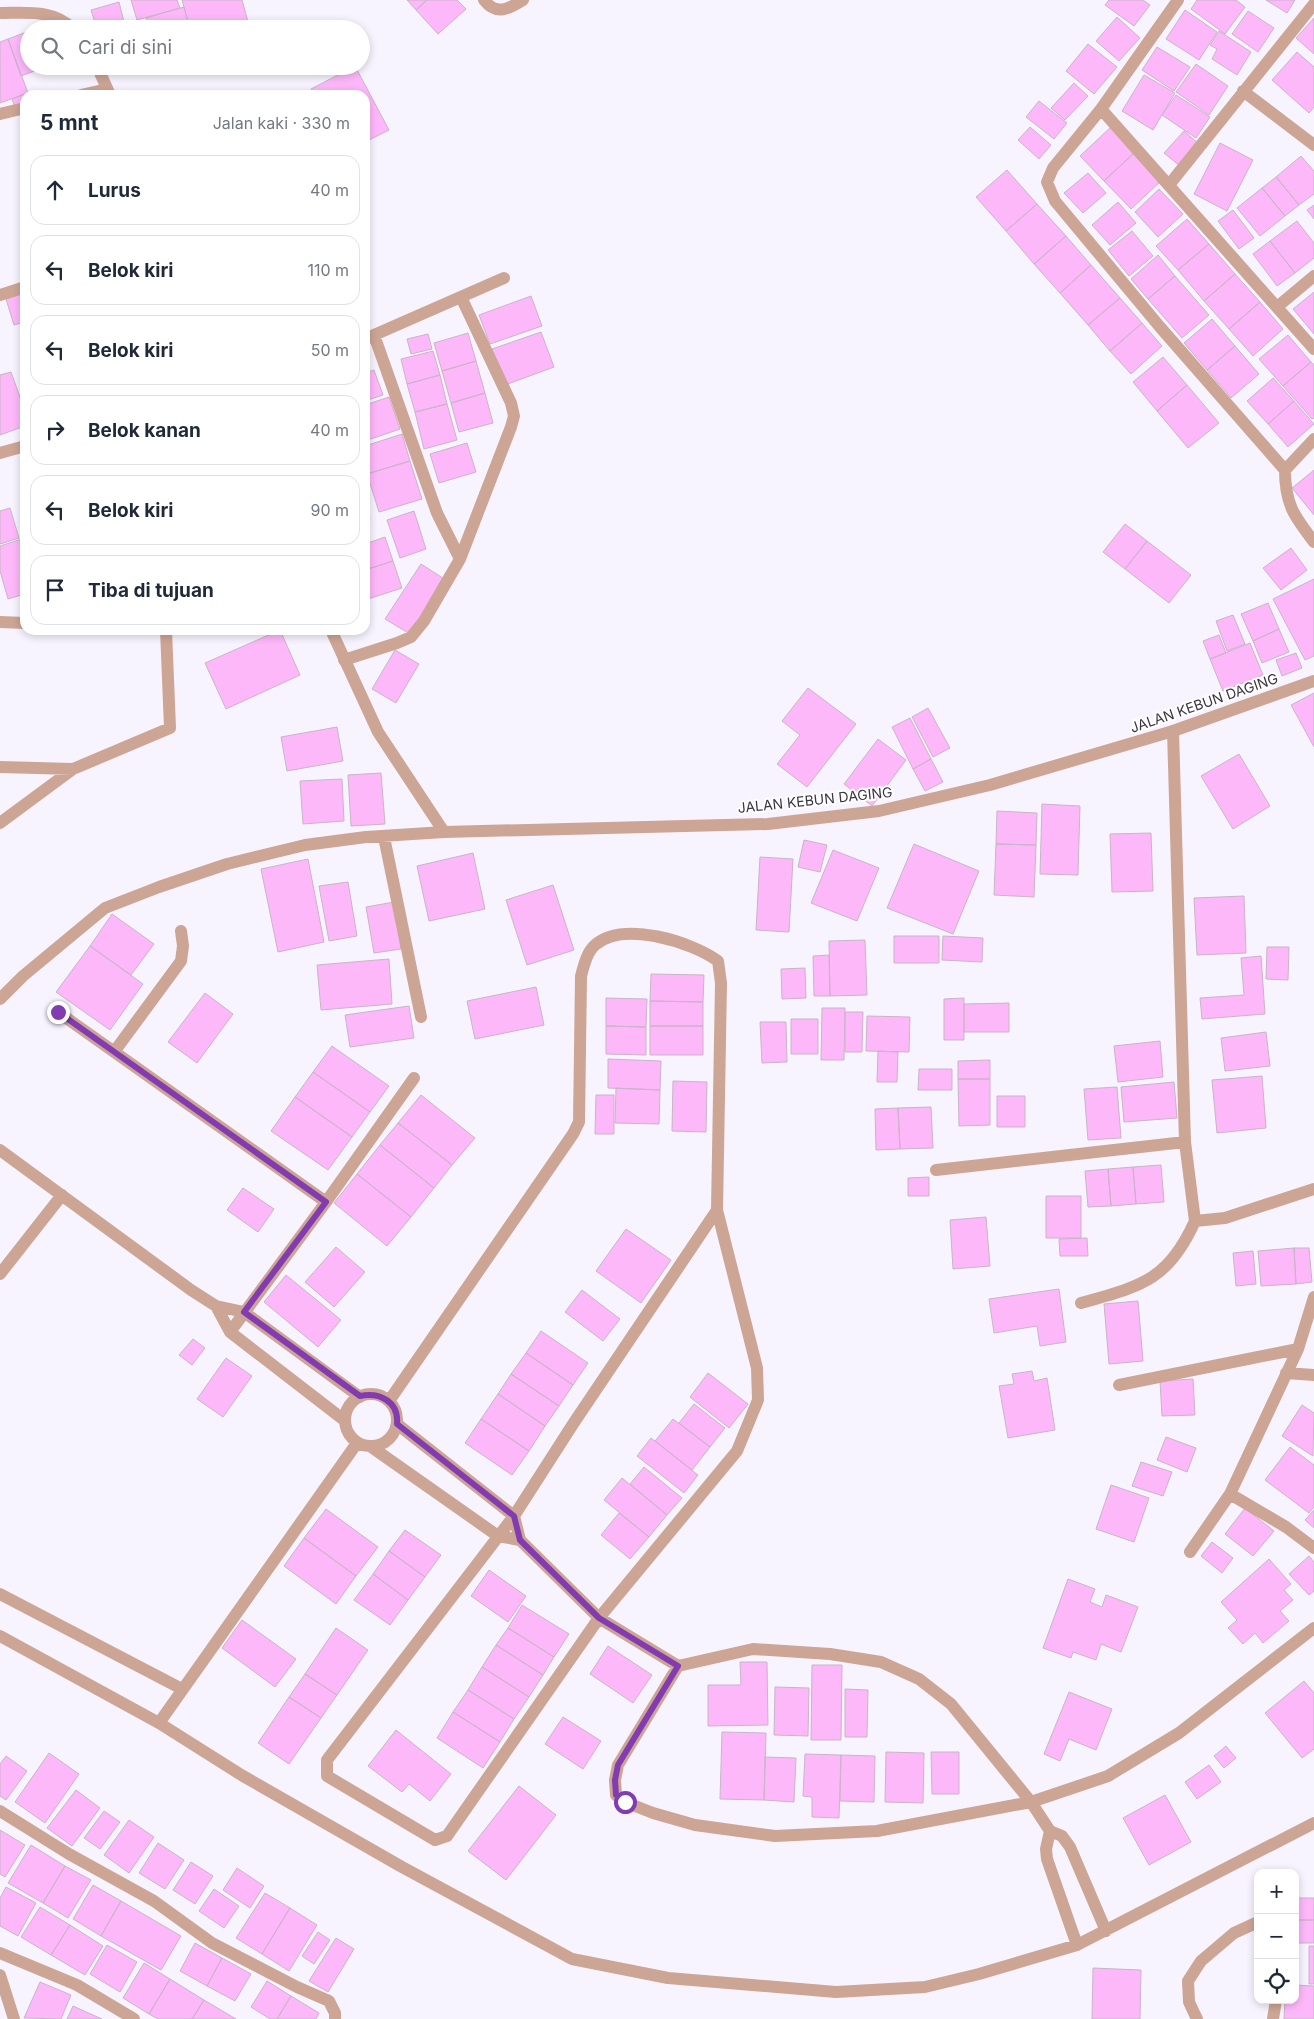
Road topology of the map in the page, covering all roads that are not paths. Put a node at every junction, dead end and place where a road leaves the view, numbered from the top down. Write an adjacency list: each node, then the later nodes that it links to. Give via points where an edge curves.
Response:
1 (484, 0): 2 (street, via 498,10 506,10)
2 (523, 0)
3 (1178, 0): 11 (street)
4 (1314, 4): 9 (street)
5 (0, 13): 6 (street, via 40,13)
6 (62, 20)
7 (101, 75): 8 (street)
8 (108, 90)
9 (1243, 91): 13 (street); 14 (street)
10 (20, 109): 12 (street)
11 (1101, 109): 14 (street); 27 (street, via 1053,168 1047,182 1055,201)
12 (0, 114)
13 (1314, 146)
14 (1169, 185): 20 (street)
15 (1314, 276): 20 (street)
16 (504, 278): 19 (street)
17 (20, 289): 18 (street)
18 (0, 295)
19 (461, 297): 21 (street); 29 (street, via 511,403 514,416)
20 (1277, 307): 23 (street)
21 (370, 337)
22 (370, 340): 29 (street, via 437,513)
23 (1314, 350)
24 (1314, 439): 27 (street)
25 (20, 447): 26 (street)
26 (0, 453)
27 (1285, 470): 28 (street, via 1288,505)
28 (1314, 542)
29 (460, 559): 34 (street, via 424,621 410,637)
30 (0, 622): 31 (street)
31 (20, 623)
32 (166, 635): 38 (street, via 170,728)
33 (333, 635): 34 (street)
34 (344, 660): 40 (street, via 378,732)
35 (1314, 681): 36 (street, JALAN KEBUN DAGING)
36 (1173, 731): 40 (street, JALAN KEBUN DAGING, via 990,786 879,811 768,824); 48 (street)
37 (0, 767): 38 (street)
38 (73, 769): 39 (street)
39 (0, 823)
40 (444, 832): 41 (street, JALAN KEBUN DAGING)
41 (384, 837): 43 (street, JALAN KEBUN DAGING, via 305,845 227,864 105,908); 45 (street)
42 (180, 931): 46 (street, via 181,961)
43 (0, 999)
44 (58, 1012): 46 (street)
45 (421, 1017)
46 (114, 1052): 53 (street)
47 (414, 1078): 53 (street)
48 (1185, 1142): 50 (street); 55 (street)
49 (0, 1150): 52 (street)
50 (936, 1170)
51 (1314, 1190): 55 (street, via 1225,1218)
52 (62, 1195): 56 (street); 59 (street)
53 (326, 1202): 60 (street)
54 (717, 1210): 67 (street, via 721,983 718,961 692,946 656,936 614,935 595,945 585,961 582,976 579,1122); 73 (street); 79 (street, via 757,1368 758,1400 737,1451)
55 (1195, 1221): 58 (street, via 1176,1257 1163,1272 1126,1290)
56 (0, 1274)
57 (1314, 1297): 62 (street)
58 (1081, 1303)
59 (216, 1306): 60 (street); 61 (street)
60 (244, 1312): 61 (street); 66 (street)
61 (230, 1332): 68 (street)
62 (1298, 1349): 63 (street); 65 (street)
63 (1286, 1374): 64 (street); 72 (street)
64 (1314, 1375)
65 (1119, 1385)
66 (360, 1396): 67 (street, via 380,1395); 68 (street, via 352,1402)
67 (389, 1401): 69 (street, via 395,1409)
68 (344, 1420): 70 (street, via 347,1431)
69 (397, 1424): 71 (street, via 390,1438 382,1444); 73 (street)
70 (357, 1443): 71 (street); 83 (street)
71 (370, 1446): 74 (street)
72 (1230, 1494): 76 (street, via 1286,1527); 77 (street)
73 (514, 1516): 74 (street); 75 (street)
74 (498, 1536): 75 (street); 79 (street, via 327,1760 327,1776 436,1840 447,1836)
75 (520, 1540): 79 (street)
76 (1314, 1548)
77 (1190, 1552)
78 (0, 1594): 83 (street)
79 (599, 1618): 82 (street)
80 (1314, 1628): 85 (street, via 1179,1733 1108,1776)
81 (0, 1636): 84 (street)
82 (678, 1666): 85 (street, via 753,1649 830,1654 881,1662 919,1679 951,1704); 85 (street, via 618,1765 616,1795 625,1802 695,1825 775,1836 877,1831)
83 (182, 1689): 84 (street)
84 (159, 1723): 91 (street, via 402,1868 572,1959 668,1978 836,1992 925,1987)
85 (1031, 1802): 88 (street)
86 (0, 1811): 97 (street, via 154,1901 212,1943 297,1988 329,2001)
87 (1314, 1823): 90 (street)
88 (1050, 1831): 90 (street, via 1062,1836 1070,1846); 91 (street, via 1047,1859)
89 (1254, 1924): 98 (street, via 1234,1933 1202,1962 1188,1981 1189,2002)
90 (1106, 1931): 91 (street)
91 (1077, 1945)
92 (0, 1953): 96 (street, via 77,1985)
93 (0, 1975): 95 (street)
94 (1276, 2004): 99 (street)
95 (8, 2012)
96 (134, 2019)
97 (336, 2019)
98 (1197, 2019)
99 (1274, 2019)

